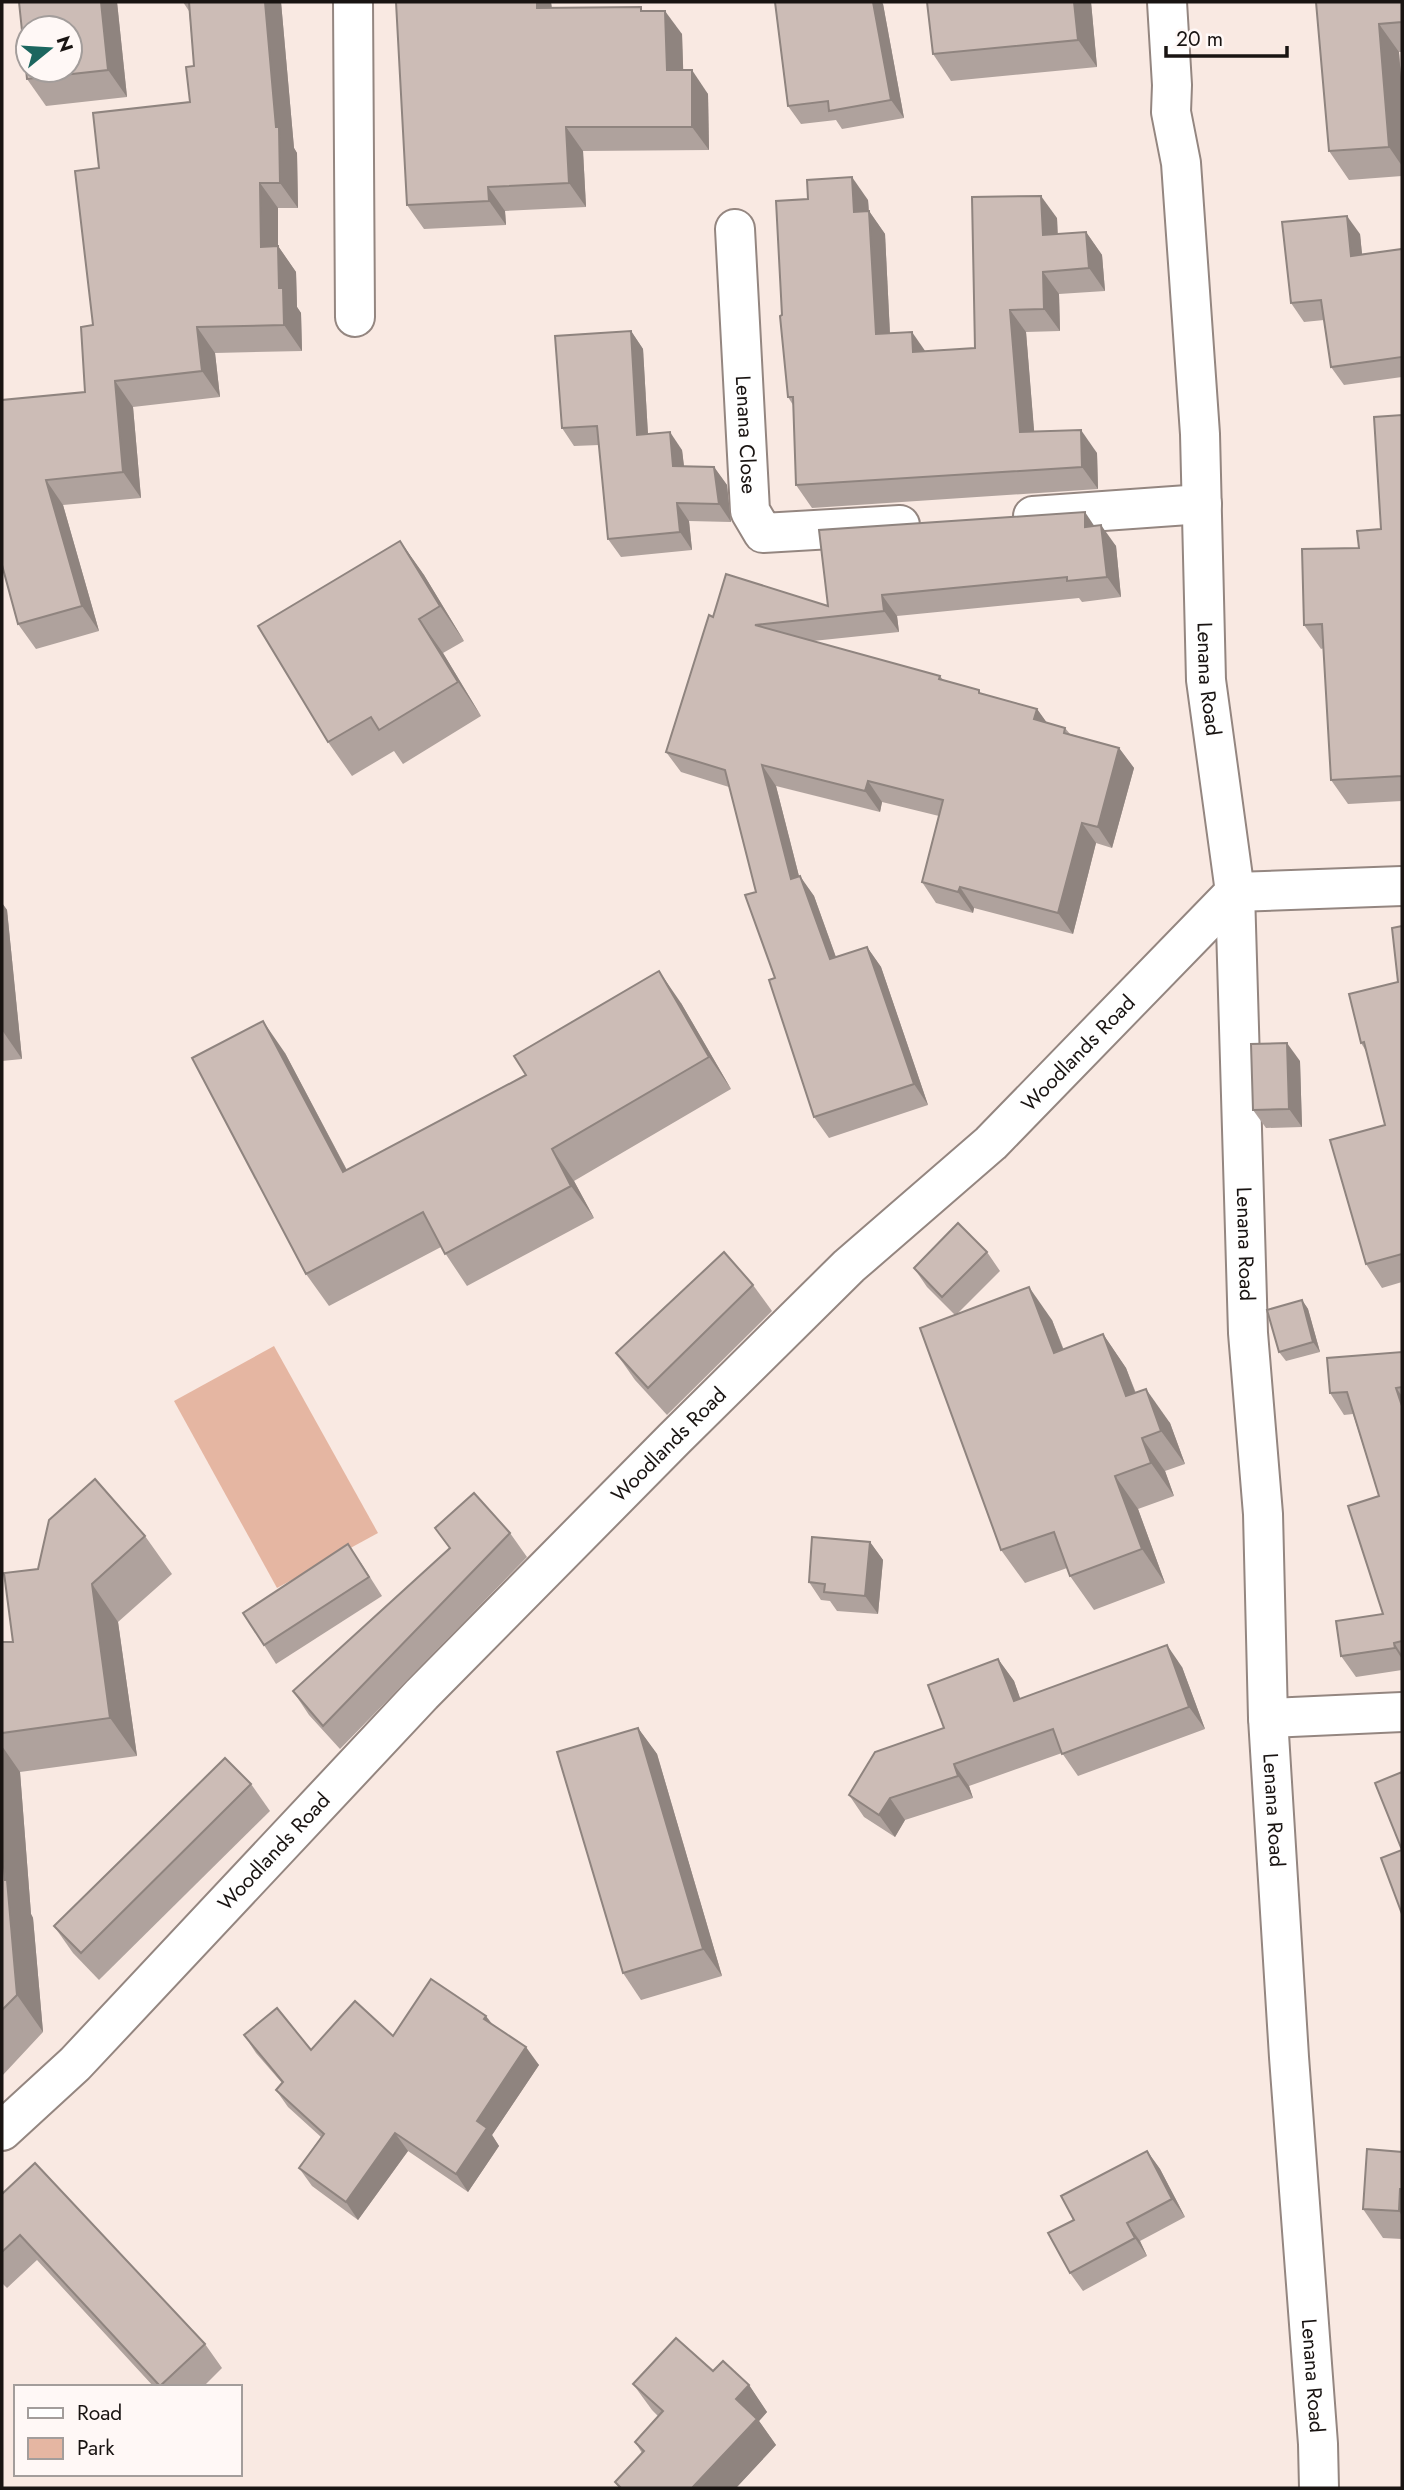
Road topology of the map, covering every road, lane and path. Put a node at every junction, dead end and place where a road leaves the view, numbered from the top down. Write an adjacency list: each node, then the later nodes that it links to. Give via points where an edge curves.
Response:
1 (353, 2): 4 (street)
2 (1167, 2): 5 (street, Lenana Road, via 1171,112 1181,163)
3 (735, 229): 7 (street, Lenana Close, via 750,511 764,533)
4 (355, 317)
5 (1202, 504): 6 (street); 9 (street, Lenana Road, via 1206,680)
6 (996, 518)
7 (941, 522)
8 (1402, 886): 9 (street)
9 (1235, 892): 11 (street, Lenana Road, via 1248,1333 1262,1514); 12 (street, Woodlands Road, via 991,1143 849,1266 674,1439 422,1694 75,2064)
10 (1402, 1712): 11 (street)
11 (1268, 1718): 13 (street, Lenana Road)
12 (2, 2131)
13 (1319, 2488)

